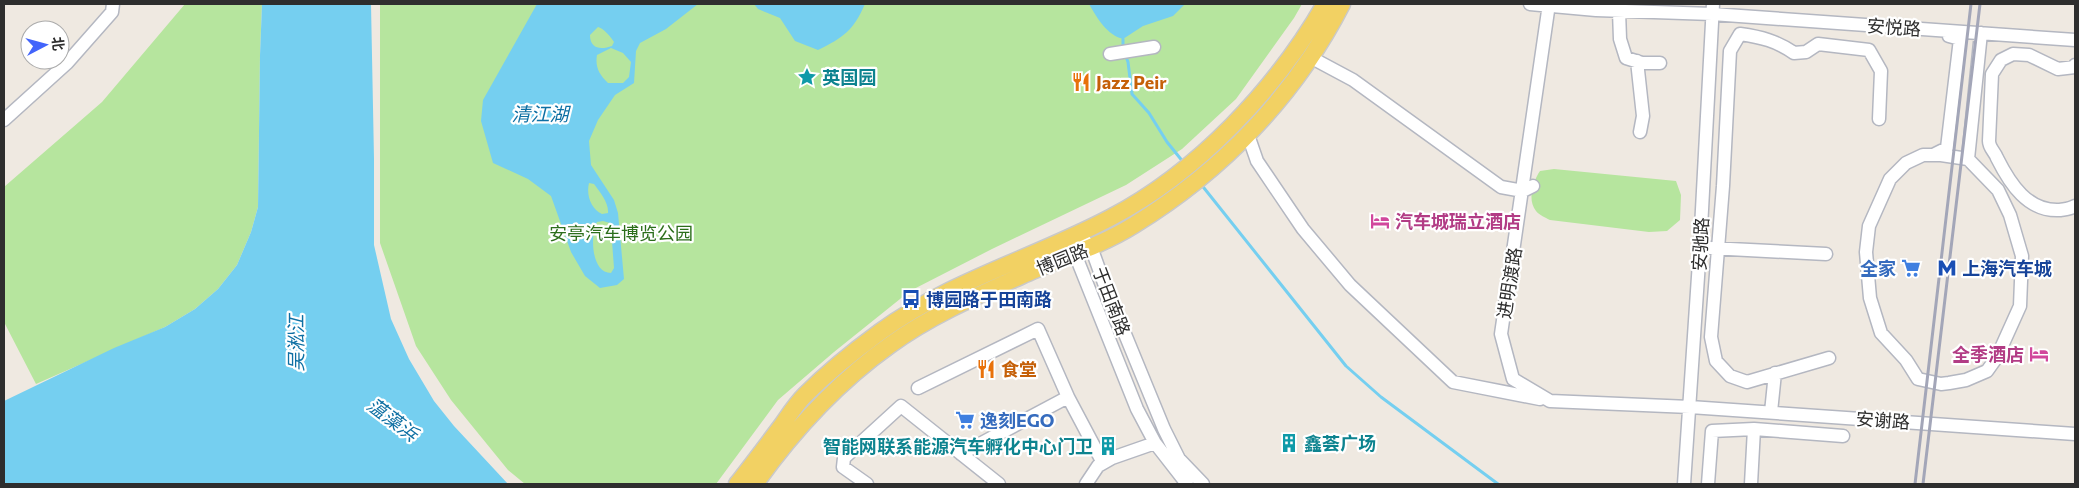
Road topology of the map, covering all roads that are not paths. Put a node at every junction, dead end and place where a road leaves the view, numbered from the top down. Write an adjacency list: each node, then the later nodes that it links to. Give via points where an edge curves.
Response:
1 (113, 4): 18 (street, via 112,12 67,63)
2 (1325, 4): 25 (main road, 博园路, via 1292,56 1228,129 1166,181 1110,218)
3 (1342, 4): 13 (main road, 博园路)
4 (1530, 4): 5 (street, 安悦路)
5 (1549, 5): 7 (street, 安悦路); 23 (street, 进明渡路)
6 (1712, 9): 7 (street, 安悦路); 8 (street, 安悦路); 27 (street, 安驰路)
7 (1619, 11): 14 (street, via 1620,39 1626,58)
8 (1949, 31): 9 (street, 安悦路); 21 (street, via 1949,36 1960,39 1953,105 1947,148)
9 (1982, 34): 10 (street, 安悦路); 22 (street)
10 (2075, 40)
11 (1154, 47): 12 (street)
12 (1110, 54)
13 (1310, 56): 20 (main road, 博园路, via 1280,100); 23 (street, via 1352,80 1501,187)
14 (1637, 61): 15 (street); 19 (street, via 1643,116)
15 (1660, 63)
16 (2075, 65): 24 (street, via 2058,69 2029,55 2013,54 2001,60 1992,74 1989,141 2002,169 2031,204 2048,210)
17 (1879, 119): 28 (street, via 1881,71 1869,50 1818,44 1806,52 1794,54 1762,37 1740,34 1730,51)
18 (4, 120)
19 (1640, 132)
20 (1248, 135): 26 (main road, 博园路, via 1180,196 1133,227); 35 (street, via 1257,161 1303,229 1344,278 1453,382)
21 (1933, 155): 22 (street); 22 (street, via 1923,155 1906,163 1890,179 1869,226 1866,252 1870,298 1881,333 1906,360 1918,379 1941,384 1966,380 1987,371 1997,357 2020,306 2022,256 2010,215 1998,190)
22 (1968, 159)
23 (1528, 189): 35 (street, 进明渡路, via 1501,334 1513,379)
24 (2075, 206)
25 (1077, 233): 26 (street, 于田南路); 29 (street, 于田南路); 44 (main road, 博园路, via 954,287 881,331 804,396)
26 (1091, 248): 29 (main road, 博园路); 50 (street, 于田南路, via 1164,429 1180,459)
27 (1700, 248): 28 (street); 36 (street, 安驰路)
28 (1718, 248): 30 (street); 32 (street, via 1711,337 1716,361 1730,376 1747,382)
29 (1075, 254): 41 (street, 于田南路, via 1137,409); 45 (main road, 博园路, via 962,303 892,344 859,369 802,425)
30 (1826, 254)
31 (1829, 358): 32 (street)
32 (1775, 373): 37 (street)
33 (918, 388): 34 (street, via 1038,329)
34 (1068, 397): 42 (street); 43 (street)
35 (1550, 401): 36 (street, 进明渡路)
36 (1690, 407): 37 (street, 安谢路); 51 (street, 安驰路)
37 (1771, 412): 39 (street, 安谢路)
38 (1754, 429): 40 (street); 52 (street, via 1712,431); 53 (street)
39 (2075, 434)
40 (1843, 436)
41 (1155, 443): 43 (street); 49 (street, 于田南路)
42 (961, 454): 46 (street, via 901,406 844,458 843,468); 47 (street)
43 (1103, 463): 48 (street)
44 (737, 484)
45 (755, 484)
46 (867, 484)
47 (1000, 484)
48 (1086, 484)
49 (1187, 484)
50 (1203, 484)
51 (1684, 484)
52 (1708, 484)
53 (1751, 484)

